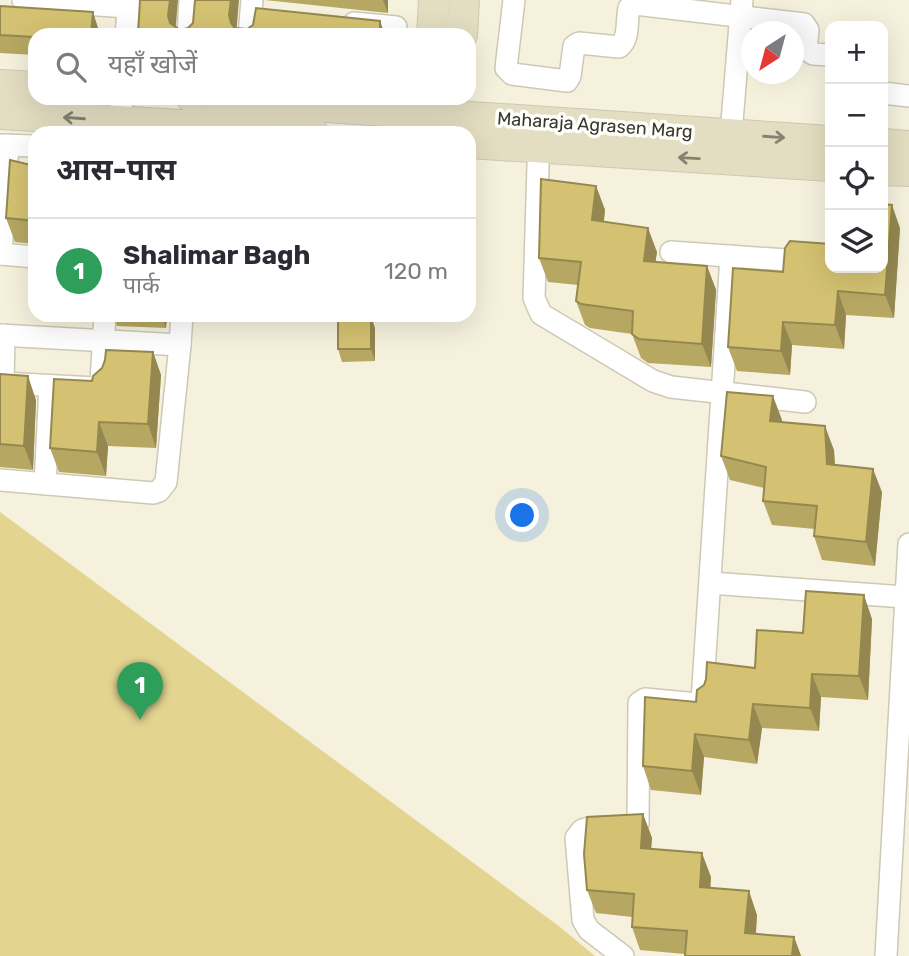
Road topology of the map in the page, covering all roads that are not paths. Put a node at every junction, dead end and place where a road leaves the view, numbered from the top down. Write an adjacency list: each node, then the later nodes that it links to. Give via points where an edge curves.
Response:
1 (23, 0): 6 (street)
2 (190, 0): 13 (street)
3 (434, 0): 15 (street)
4 (464, 0): 16 (street)
5 (514, 0): 8 (street, via 507,71 564,81 570,76 576,44 622,45 631,5)
6 (128, 4): 12 (street)
7 (252, 6): 9 (street); 14 (street)
8 (742, 8): 17 (street, via 804,24 808,30 806,50); 30 (street)
9 (278, 15)
10 (330, 20): 11 (street)
11 (396, 27)
12 (126, 28)
13 (188, 28)
14 (250, 28)
15 (432, 28)
16 (462, 28)
17 (825, 55)
18 (0, 85): 19 (street)
19 (28, 87)
20 (888, 94): 21 (street)
21 (909, 96)
22 (225, 105): 26 (street, Maharaja Agrasen Marg)
23 (305, 105): 27 (street, Maharaja Agrasen Marg)
24 (121, 110): 25 (street, Maharaja Agrasen Marg, one-way to 25); 26 (street, Maharaja Agrasen Marg)
25 (0, 114)
26 (192, 114): 29 (street, Maharaja Agrasen Marg)
27 (426, 115): 28 (street, Maharaja Agrasen Marg)
28 (457, 115): 31 (street, Maharaja Agrasen Marg)
29 (268, 126)
30 (731, 134): 31 (street, Maharaja Agrasen Marg); 32 (street, Maharaja Agrasen Marg, one-way to 32)
31 (539, 135): 33 (street, Maharaja Agrasen Marg); 38 (street, Maharaja Agrasen Marg, one-way to 31); 52 (street, via 534,298 541,314 653,381 690,391)
32 (825, 141)
33 (476, 142)
34 (888, 144): 37 (street)
35 (4, 145): 36 (street); 42 (street)
36 (28, 146)
37 (909, 146)
38 (825, 165)
39 (888, 170): 40 (street)
40 (909, 171)
41 (671, 253): 44 (street)
42 (0, 254): 43 (street)
43 (28, 256)
44 (731, 256): 45 (street); 52 (street)
45 (787, 260)
46 (104, 322): 49 (street)
47 (182, 322): 50 (street)
48 (2, 335): 49 (street); 51 (street, via 2,382)
49 (103, 341): 50 (street); 51 (street, via 99,385)
50 (180, 345): 55 (street, via 164,487 153,494)
51 (50, 386): 55 (street)
52 (723, 393): 53 (street); 57 (street)
53 (805, 402)
54 (0, 480): 55 (street)
55 (45, 484)
56 (909, 544): 58 (street)
57 (710, 583): 58 (street); 59 (street, via 702,701 645,699 637,707 638,824 589,828 576,838 583,920)
58 (905, 597): 60 (street)
59 (623, 956)
60 (886, 956)

